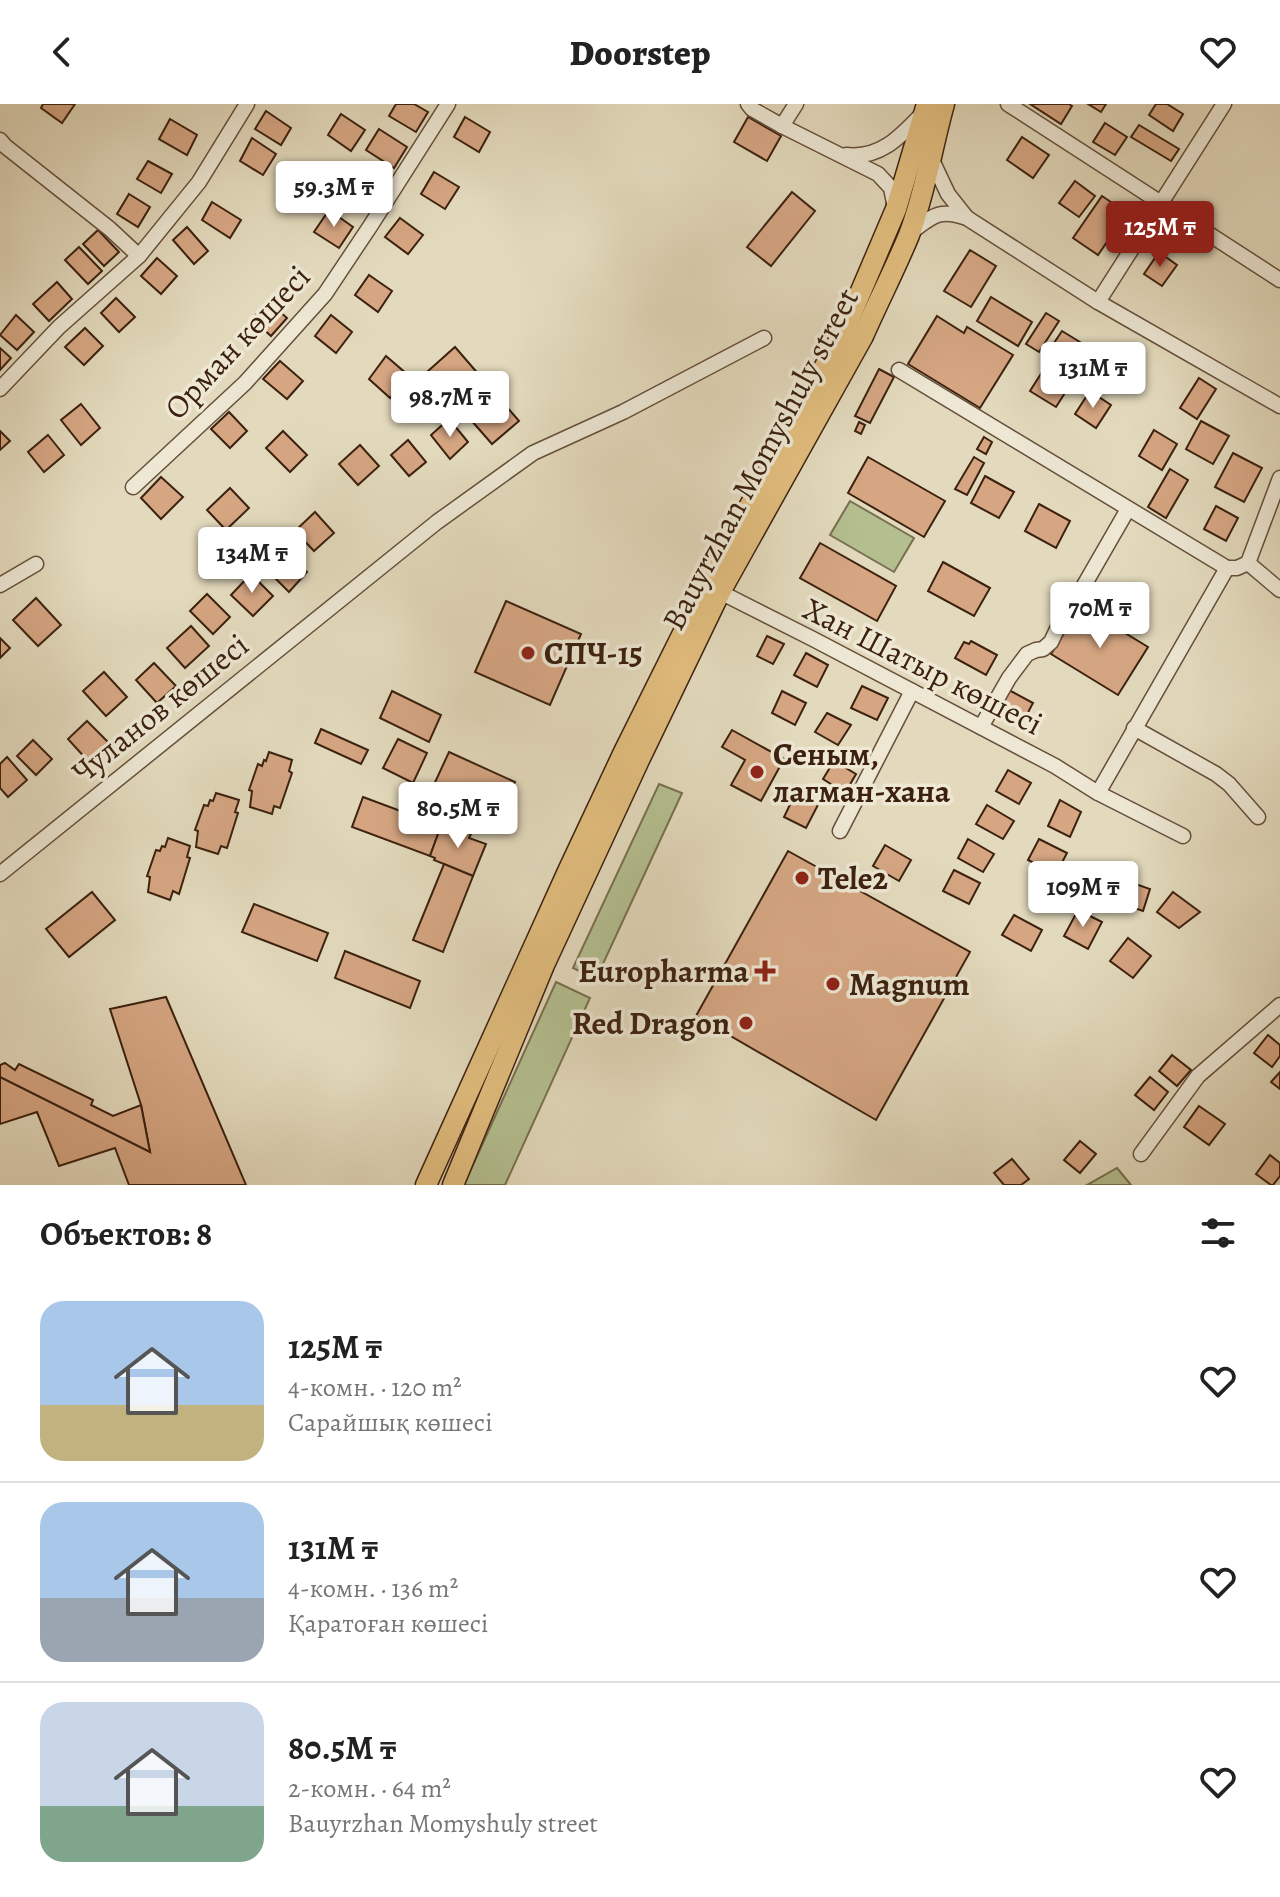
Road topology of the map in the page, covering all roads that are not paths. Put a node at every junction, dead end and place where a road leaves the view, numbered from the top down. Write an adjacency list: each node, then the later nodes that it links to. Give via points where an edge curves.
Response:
1 (247, 104): 16 (street, via 199,182)
2 (448, 104): 24 (street, Орман көшесі, via 325,294 245,383)
3 (748, 104): 8 (street)
4 (796, 104): 8 (street)
5 (1008, 104): 12 (street)
6 (1224, 104): 12 (street)
7 (937, 109): 10 (street, via 885,148 865,155); 11 (main road, Bauyrzhan Momyshuly street); 13 (main road)
8 (782, 126): 10 (street)
9 (0, 140): 16 (street)
10 (838, 154): 13 (street, via 878,174 891,188)
11 (931, 158): 14 (street); 15 (main road, Bauyrzhan Momyshuly street)
12 (1160, 202): 17 (street); 18 (street)
13 (896, 209): 42 (main road, via 844,331 706,587 569,869)
14 (967, 218): 15 (street, via 942,212); 18 (street)
15 (910, 233): 31 (main road, Bauyrzhan Momyshuly street, via 863,336)
16 (139, 256): 21 (street, via 59,327)
17 (1280, 280)
18 (1098, 302): 22 (street)
19 (764, 338): 39 (street, Чуланов көшесі, via 533,453 437,522)
20 (899, 370): 25 (street)
21 (0, 389)
22 (1280, 406)
23 (1280, 478): 26 (street)
24 (133, 487)
25 (1128, 509): 28 (street); 33 (street, via 1051,642 1027,654)
26 (1248, 563): 28 (street); 30 (street)
27 (36, 564): 29 (street)
28 (1227, 568): 34 (street)
29 (0, 585)
30 (1280, 590)
31 (720, 592): 32 (street, Хан Шатыр көшесі); 43 (main road, Bauyrzhan Momyshuly street, via 544,965)
32 (912, 691): 33 (street, Хан Шатыр көшесі); 37 (street)
33 (981, 727): 35 (street, Хан Шатыр көшесі)
34 (1134, 728): 35 (street); 36 (street, via 1216,774)
35 (1098, 793): 38 (street, Хан Шатыр көшесі)
36 (1258, 817)
37 (840, 831)
38 (1183, 836)
39 (0, 874)
40 (1278, 1011): 41 (street, via 1198,1076)
41 (1141, 1154)
42 (426, 1185)
43 (453, 1185)

